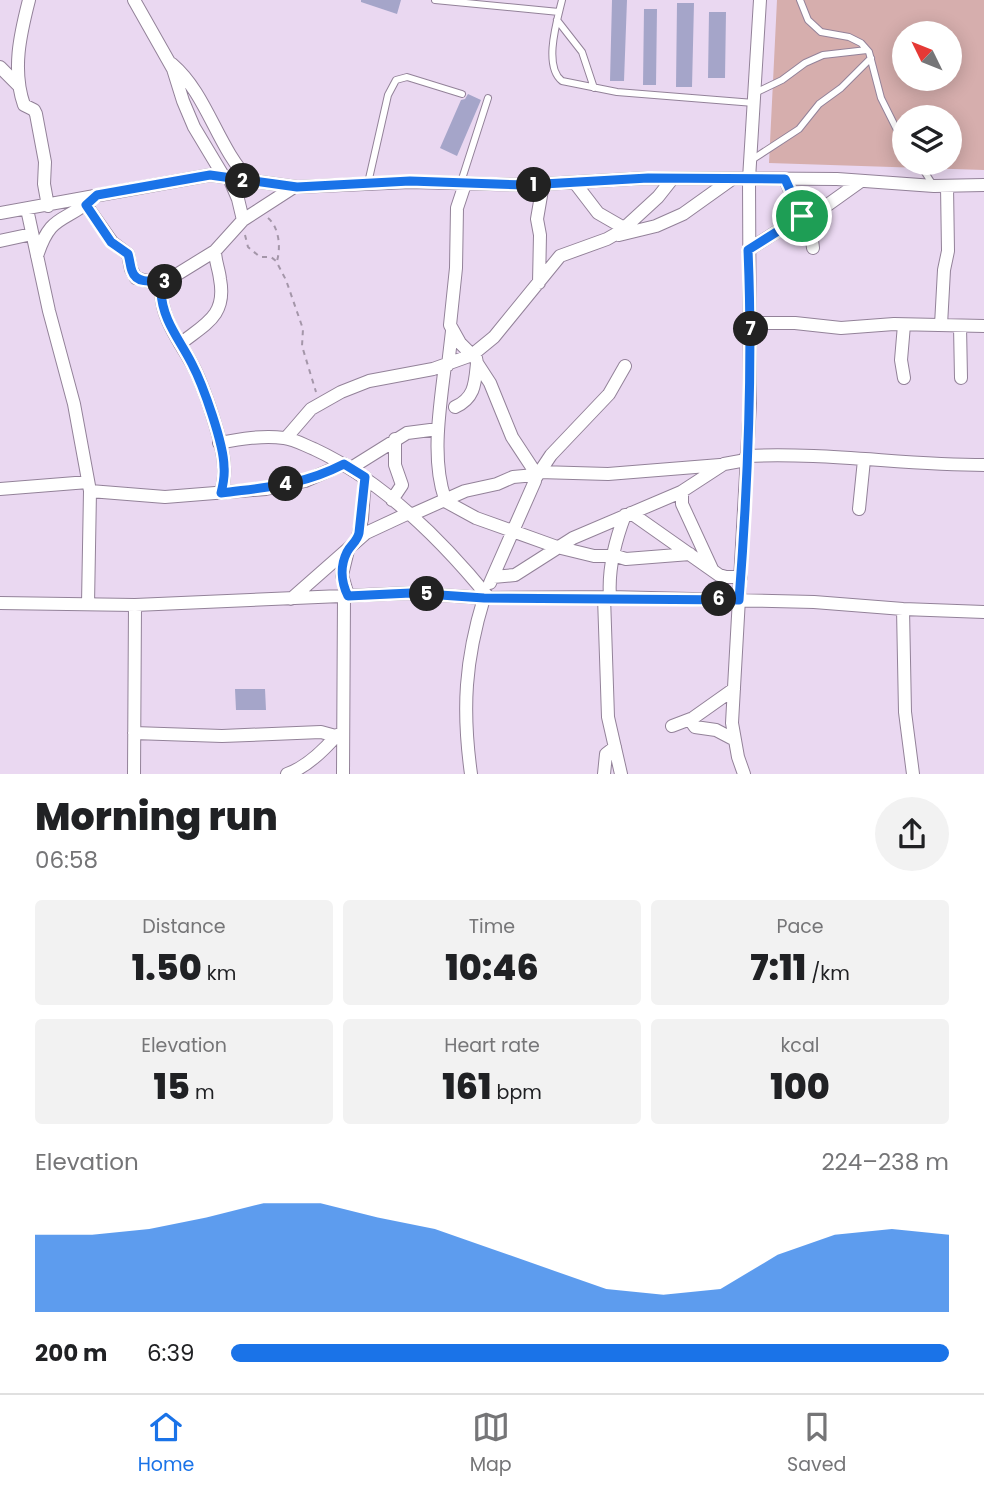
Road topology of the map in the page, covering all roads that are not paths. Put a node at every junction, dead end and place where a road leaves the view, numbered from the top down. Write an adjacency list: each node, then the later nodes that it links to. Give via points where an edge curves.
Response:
1 (29, 0): 14 (street, via 21,32)
2 (134, 0): 12 (street)
3 (435, 0): 8 (lane)
4 (517, 0): 8 (lane)
5 (562, 0): 9 (lane)
6 (760, 0): 18 (street)
7 (800, 0): 10 (lane, via 808,20 821,32 849,37)
8 (517, 8): 9 (lane)
9 (558, 16): 15 (lane, via 582,52); 15 (lane, via 552,63 555,76)
10 (867, 50): 11 (lane); 18 (lane, via 823,55)
11 (871, 58): 19 (lane); 20 (lane, via 819,104 799,129)
12 (168, 61): 22 (street, via 194,127); 28 (street, via 186,76 233,160)
13 (0, 67): 14 (street)
14 (18, 85): 38 (street, via 24,105 36,114)
15 (594, 88): 18 (lane)
16 (462, 94): 29 (lane, via 407,77 396,80 388,95)
17 (488, 98): 31 (lane)
18 (755, 98): 20 (street)
19 (892, 120)
20 (751, 161): 25 (street)
21 (930, 175): 33 (lane)
22 (226, 178): 28 (street); 36 (street, via 210,175); 43 (street)
23 (673, 178): 24 (street); 30 (street); 45 (street)
24 (732, 179): 25 (street); 48 (street, via 683,214)
25 (749, 179): 26 (street); 51 (street)
26 (785, 179): 27 (street); 42 (street)
27 (861, 181): 33 (street); 40 (street)
28 (251, 182): 35 (street)
29 (368, 183): 31 (street); 35 (street)
30 (575, 183): 32 (street); 45 (street, via 597,213)
31 (462, 184): 32 (street); 61 (street, via 449,314)
32 (543, 184): 55 (street, via 537,219)
33 (940, 186): 34 (street); 58 (street, via 948,251)
34 (984, 186)
35 (294, 187): 43 (street)
36 (97, 195): 37 (street); 38 (street)
37 (86, 205): 44 (street); 54 (street, via 111,242 128,254 136,278)
38 (48, 206): 39 (street)
39 (27, 209): 41 (street); 47 (street)
40 (821, 210): 42 (street); 46 (street)
41 (0, 214)
42 (802, 216): 46 (street); 51 (street)
43 (243, 220): 52 (street)
44 (57, 221): 47 (street); 53 (street, via 44,235)
45 (624, 228): 48 (street)
46 (813, 229): 50 (street)
47 (32, 232): 49 (street); 53 (street)
48 (612, 236): 55 (street, via 560,256)
49 (0, 241)
50 (813, 248)
51 (748, 250): 56 (street)
52 (215, 251): 54 (street); 62 (street, via 221,281 219,310)
53 (37, 257): 80 (street, via 74,404)
54 (168, 279): 62 (street, via 161,298)
55 (539, 283): 63 (street)
56 (751, 323): 57 (street, via 841,328); 73 (street)
57 (904, 325): 58 (street); 66 (street)
58 (941, 325): 59 (street)
59 (960, 326): 60 (street); 67 (street)
60 (984, 326)
61 (452, 331): 63 (street); 64 (street)
62 (180, 344): 72 (street, via 202,386)
63 (475, 357): 64 (street); 68 (street, via 472,392); 78 (street, via 512,437)
64 (446, 365): 69 (street); 70 (street, via 369,381 319,403)
65 (625, 366): 78 (street, via 609,394)
66 (904, 378)
67 (961, 378)
68 (455, 407)
69 (438, 429): 71 (street); 85 (street)
70 (286, 438): 72 (street); 76 (street)
71 (395, 439): 76 (street); 84 (street, via 401,490)
72 (219, 443): 83 (street, via 224,466)
73 (746, 458): 74 (street, via 781,454); 77 (street); 96 (street)
74 (864, 460): 75 (street); 86 (street)
75 (984, 465)
76 (348, 466): 79 (street); 83 (street, via 305,481)
77 (722, 466): 78 (street); 82 (street)
78 (536, 475): 85 (street, via 513,477); 89 (street)
79 (365, 477): 84 (street); 90 (street, via 362,519)
80 (89, 487): 81 (street); 83 (street, via 165,497); 103 (street)
81 (0, 489)
82 (682, 492): 88 (street); 94 (street, via 682,504)
83 (221, 493)
84 (392, 500): 87 (street)
85 (444, 500): 87 (street); 89 (street, via 476,518)
86 (859, 509)
87 (410, 514): 90 (street, via 380,525); 98 (street)
88 (628, 514): 91 (street); 92 (street); 93 (street)
89 (512, 530): 91 (street); 95 (street)
90 (353, 545): 97 (street, via 342,575); 100 (street)
91 (557, 547): 93 (street); 95 (street, via 515,575)
92 (690, 555): 93 (street); 94 (street)
93 (614, 556): 99 (street)
94 (712, 569): 96 (street, via 726,578)
95 (493, 577): 98 (street)
96 (741, 577): 101 (street)
97 (346, 596): 98 (street); 100 (street); 111 (street)
98 (486, 596): 99 (street); 117 (street, via 474,631 465,693)
99 (607, 597): 101 (street); 113 (street, via 608,717)
100 (290, 598): 104 (street)
101 (739, 600): 105 (street); 107 (street)
102 (0, 603): 103 (street)
103 (88, 604): 104 (street)
104 (135, 605): 110 (street)
105 (903, 609): 106 (street); 121 (street, via 905,712)
106 (984, 612)
107 (734, 689): 108 (street); 112 (street)
108 (690, 720): 109 (street); 112 (street, via 695,727 716,730)
109 (671, 726)
110 (134, 733): 111 (street, via 321,732); 114 (street)
111 (340, 736): 115 (street); 116 (street)
112 (735, 740): 120 (street)
113 (615, 747): 118 (street, via 606,754); 119 (street)
114 (134, 774)
115 (287, 774)
116 (343, 774)
117 (471, 774)
118 (604, 774)
119 (621, 774)
120 (744, 774)
121 (913, 774)

